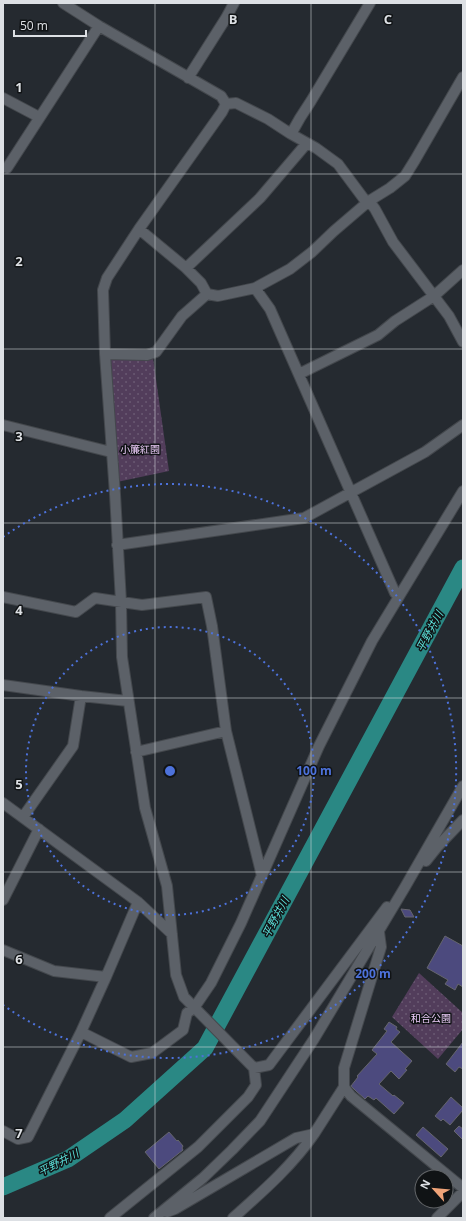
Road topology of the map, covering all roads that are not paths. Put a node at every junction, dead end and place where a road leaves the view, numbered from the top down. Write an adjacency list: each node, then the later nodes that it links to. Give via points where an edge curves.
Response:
1 (63, 3): 4 (street)
2 (234, 3): 6 (street)
3 (370, 3): 10 (street)
4 (99, 26): 6 (street); 9 (street)
5 (463, 77): 13 (street, via 404,176)
6 (188, 78): 8 (street, via 221,96)
7 (3, 98): 9 (street)
8 (226, 104): 10 (street, via 236,103); 14 (street)
9 (39, 118): 12 (street)
10 (291, 134): 11 (street)
11 (307, 143): 13 (street, via 338,164); 15 (street, via 260,198)
12 (7, 168)
13 (368, 202): 17 (street, via 290,269); 19 (street, via 375,209 393,242)
14 (139, 229): 15 (street); 21 (street, via 107,278 103,290)
15 (186, 268): 18 (street, via 201,283)
16 (463, 270): 19 (street)
17 (256, 288): 18 (street, via 218,296); 22 (street, via 270,309)
18 (207, 294): 21 (street, via 188,310 156,352 147,355)
19 (434, 296): 20 (street, via 449,316); 22 (street, via 378,335)
20 (463, 342)
21 (105, 354): 25 (street)
22 (299, 374): 27 (street)
23 (3, 425): 25 (street)
24 (463, 425): 27 (street, via 425,452)
25 (111, 452): 28 (street)
26 (463, 491): 29 (street)
27 (351, 492): 28 (street, via 304,518); 29 (street, via 395,593)
28 (117, 546): 31 (street)
29 (399, 596): 42 (street, via 372,640 319,746)
30 (3, 597): 31 (street, via 76,612 95,598)
31 (121, 602): 34 (street, via 122,657); 35 (street, via 142,605 206,597)
32 (3, 685): 33 (street)
33 (81, 696): 34 (street); 39 (street, via 73,746)
34 (128, 701): 36 (street)
35 (226, 732): 36 (street); 42 (street)
36 (136, 752): 47 (street, via 145,808 167,886)
37 (463, 786): 43 (street)
38 (3, 803): 39 (street)
39 (23, 817): 41 (street)
40 (463, 820): 43 (street)
41 (39, 829): 44 (street); 45 (street)
42 (262, 876): 50 (street)
43 (405, 887): 46 (street); 52 (street, via 385,909 269,1065)
44 (3, 900)
45 (138, 902): 47 (street); 49 (street)
46 (379, 932): 53 (street, via 380,947 344,1068); 58 (street, via 260,1121 218,1164)
47 (172, 934): 50 (street, via 176,975 184,997)
48 (3, 950): 49 (street, via 54,971)
49 (106, 977): 51 (street)
50 (197, 1010): 51 (street, via 187,1014 183,1030 152,1053 130,1057); 52 (street)
51 (81, 1032): 54 (street, via 28,1137 18,1139)
52 (254, 1068): 59 (street, via 256,1085 248,1097 198,1147)
53 (344, 1087): 55 (street); 56 (street, via 351,1096)
54 (3, 1131)
55 (314, 1134): 58 (street, via 296,1138 174,1209); 60 (street, via 279,1176)
56 (463, 1188)
57 (463, 1192): 61 (street)
58 (155, 1217)
59 (110, 1218)
60 (233, 1218)
61 (437, 1218)

